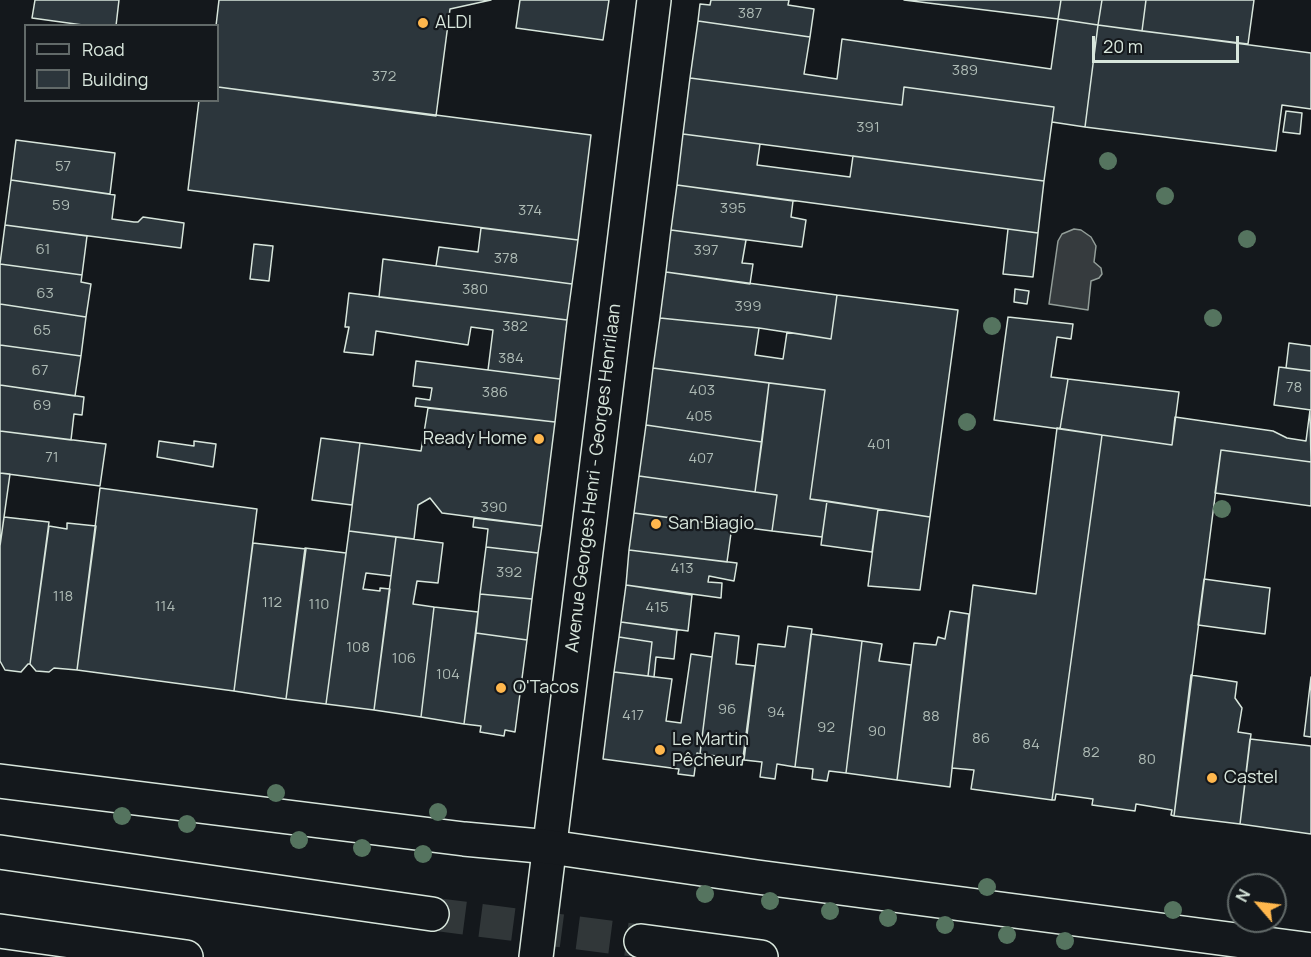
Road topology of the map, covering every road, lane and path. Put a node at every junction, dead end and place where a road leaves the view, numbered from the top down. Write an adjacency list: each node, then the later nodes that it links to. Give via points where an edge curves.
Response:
1 (654, 0): 3 (main road, Avenue Georges Henri - Georges Henrilaan)
2 (0, 781): 3 (main road)
3 (550, 847): 8 (main road); 10 (main road, Avenue Georges Henri - Georges Henrilaan)
4 (0, 852): 5 (main road)
5 (432, 914)
6 (0, 931): 9 (main road)
7 (641, 941): 11 (main road)
8 (1311, 950)
9 (186, 957)
10 (536, 957)
11 (761, 957)

